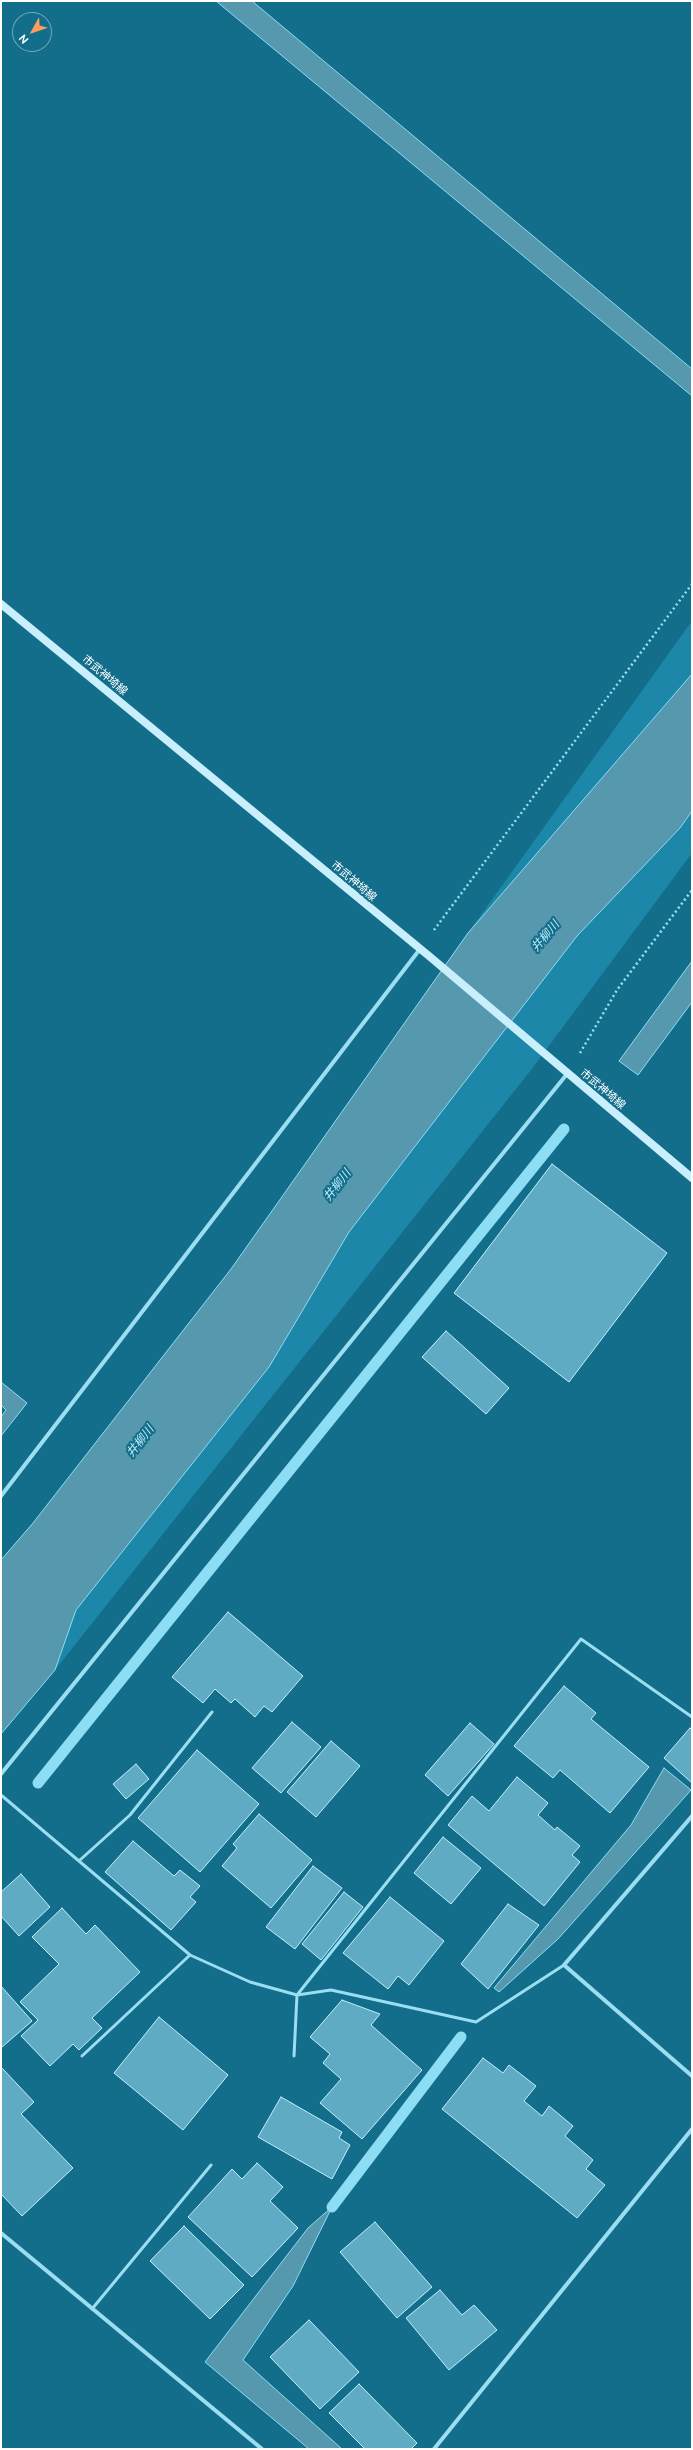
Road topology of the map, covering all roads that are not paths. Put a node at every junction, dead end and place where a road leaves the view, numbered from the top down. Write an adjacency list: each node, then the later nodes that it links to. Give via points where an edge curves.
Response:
1 (1, 604): 2 (main road, 市武神埼線)
2 (420, 949): 3 (main road, 市武神埼線); 5 (street)
3 (567, 1074): 4 (main road, 市武神埼線); 8 (street)
4 (692, 1178)
5 (1, 1496)
6 (212, 1712): 11 (lane, via 130,1815)
7 (692, 1717): 14 (lane, via 581,1639)
8 (1, 1774)
9 (1, 1795): 11 (lane)
10 (692, 1816): 13 (street)
11 (80, 1860): 12 (lane)
12 (190, 1955): 14 (lane, via 250,1982); 15 (lane)
13 (564, 1965): 14 (lane, via 476,2022 331,1990); 17 (street)
14 (297, 1995): 16 (lane)
15 (82, 2056)
16 (294, 2056)
17 (692, 2076)
18 (692, 2129): 23 (street)
19 (211, 2165): 21 (lane)
20 (1, 2233): 21 (street)
21 (92, 2309): 22 (street)
22 (262, 2449)
23 (434, 2449)

